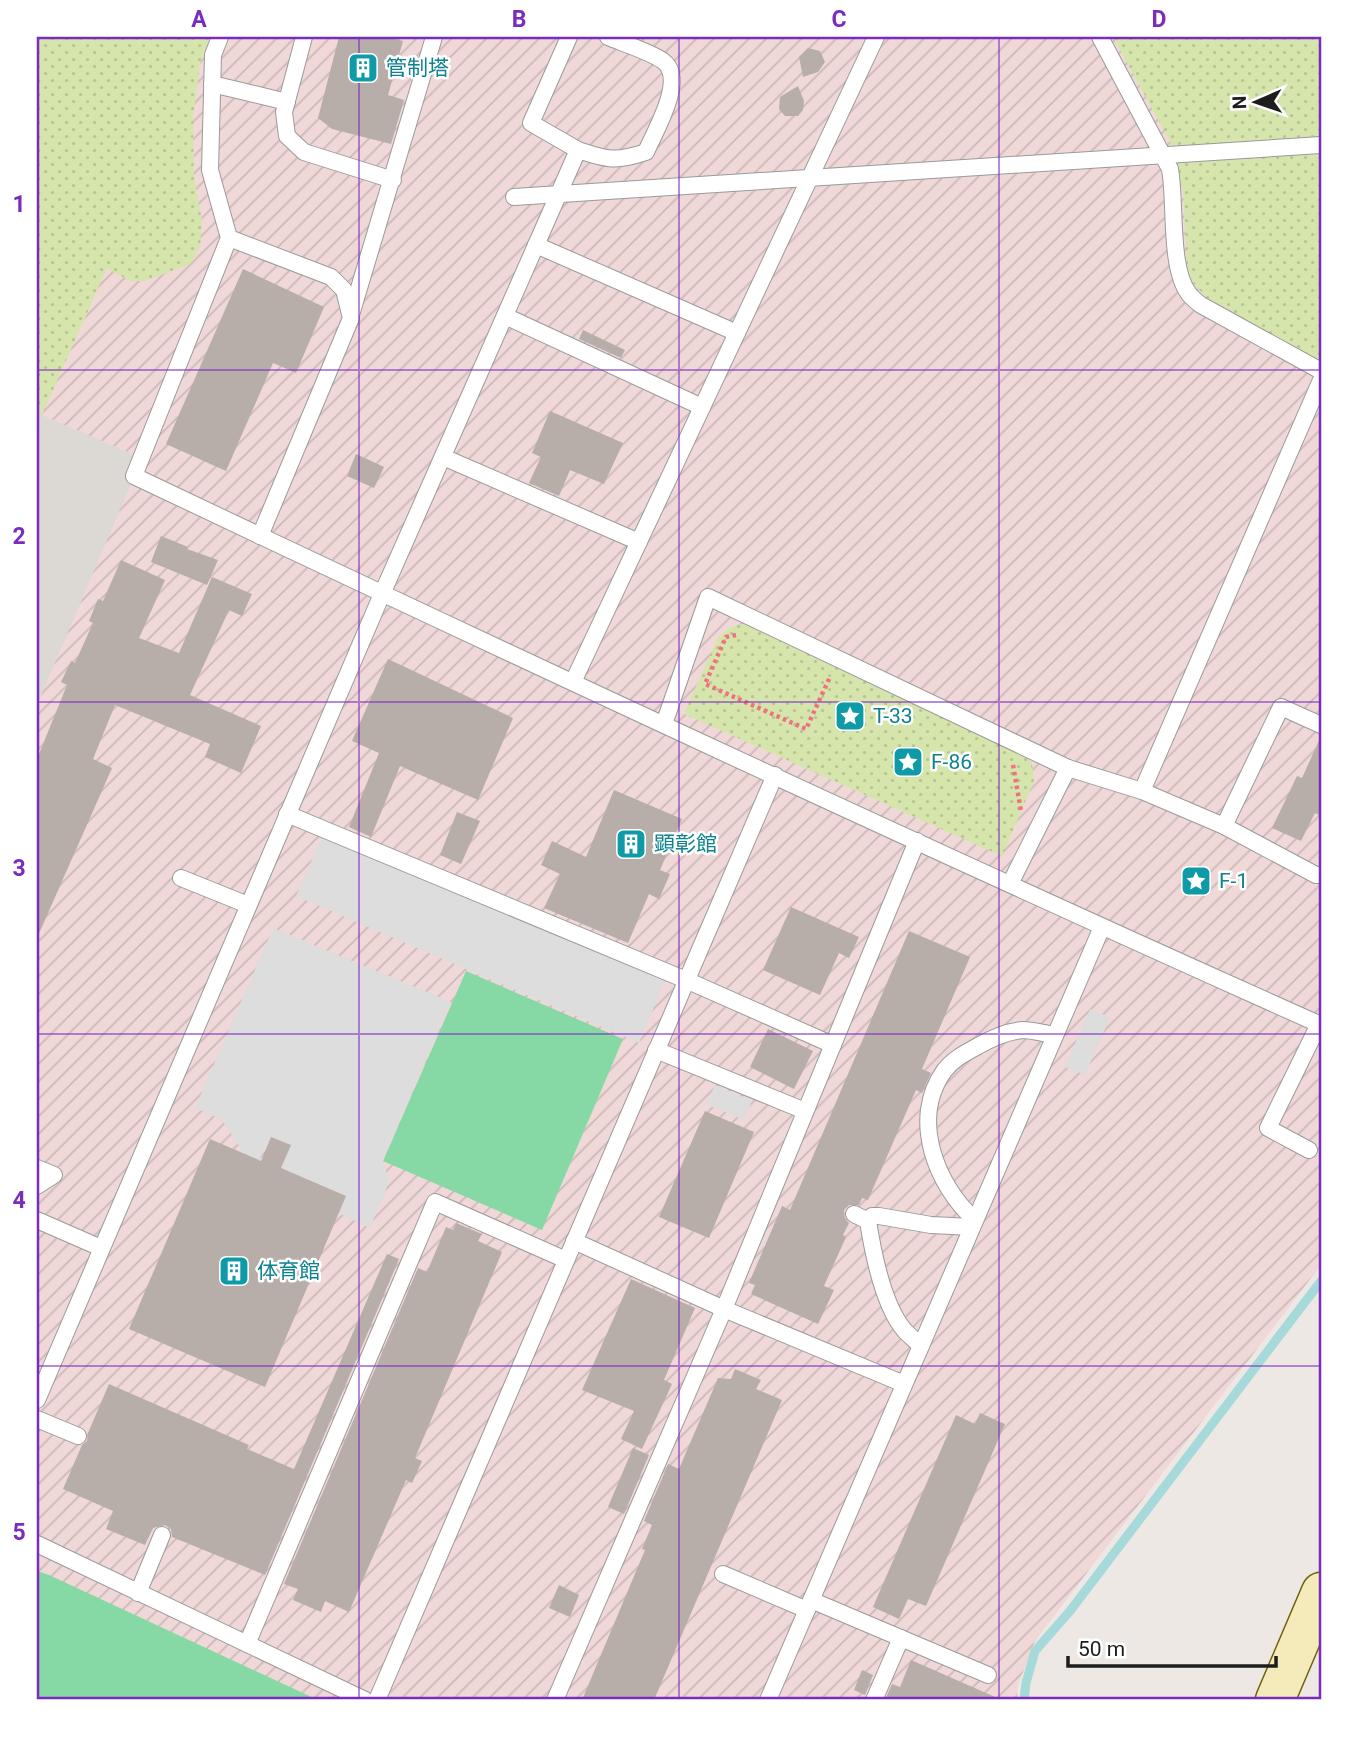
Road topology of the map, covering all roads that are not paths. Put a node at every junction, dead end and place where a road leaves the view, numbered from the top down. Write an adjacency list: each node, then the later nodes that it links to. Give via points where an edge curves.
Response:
1 (220, 37): 8 (lane, via 213,55)
2 (304, 37): 9 (lane)
3 (434, 37): 14 (lane)
4 (569, 37): 11 (lane, via 531,123)
5 (608, 37): 11 (lane, via 664,61 672,73 673,89 646,152 621,160)
6 (876, 37): 13 (lane)
7 (1100, 37): 12 (lane)
8 (212, 84): 9 (lane); 17 (lane, via 209,170)
9 (287, 102): 14 (lane, via 287,136 304,152)
10 (1321, 145): 12 (lane)
11 (579, 150): 15 (lane)
12 (1165, 156): 13 (lane); 22 (lane, via 1174,189 1177,261 1189,296)
13 (810, 177): 15 (lane); 21 (lane)
14 (393, 180): 20 (lane)
15 (558, 196): 16 (lane); 18 (lane)
16 (514, 197)
17 (229, 238): 20 (lane, via 331,276 344,290); 26 (lane, via 134,476)
18 (536, 245): 19 (lane); 21 (lane)
19 (505, 316): 24 (lane); 25 (lane)
20 (351, 317): 26 (lane)
21 (737, 333): 24 (lane)
22 (1321, 371)
23 (1321, 380): 34 (lane)
24 (702, 407): 27 (lane)
25 (443, 457): 27 (lane); 28 (lane)
26 (260, 536): 28 (lane)
27 (639, 542): 29 (lane)
28 (382, 594): 29 (lane); 35 (lane)
29 (573, 682): 30 (lane)
30 (664, 724): 32 (lane, via 708,597); 33 (lane)
31 (1321, 725): 36 (lane, via 1281,707)
32 (1068, 768): 34 (lane); 40 (lane)
33 (775, 775): 37 (lane); 43 (lane)
34 (1142, 791): 36 (lane)
35 (287, 814): 41 (lane); 43 (lane)
36 (1224, 826): 38 (lane)
37 (917, 841): 40 (lane); 46 (lane)
38 (1321, 875)
39 (181, 878): 41 (lane)
40 (1010, 884): 42 (lane)
41 (248, 905): 55 (lane)
42 (1102, 927): 44 (lane); 45 (lane)
43 (686, 980): 46 (lane); 47 (lane)
44 (1320, 1024): 49 (lane, via 1268,1128 1293,1133)
45 (1055, 1035): 53 (lane); 53 (lane, via 1024,1030 993,1037 958,1057 944,1072 928,1106 929,1141 943,1179)
46 (833, 1045): 48 (lane)
47 (656, 1050): 48 (lane); 54 (lane)
48 (806, 1111): 57 (lane)
49 (1309, 1150)
50 (37, 1168): 51 (lane, via 54,1175)
51 (37, 1186)
52 (37, 1220): 55 (lane)
53 (974, 1224): 58 (lane); 58 (lane, via 861,1218 896,1318)
54 (574, 1241): 56 (lane); 57 (lane)
55 (101, 1248): 60 (lane)
56 (566, 1259): 70 (lane, via 435,1202); 73 (lane)
57 (724, 1309): 59 (lane); 74 (lane)
58 (921, 1346): 59 (lane)
59 (905, 1384): 68 (lane)
60 (37, 1400)
61 (37, 1419): 62 (lane)
62 (78, 1436)
63 (162, 1535): 67 (lane)
64 (37, 1544): 67 (lane)
65 (723, 1574): 68 (lane)
66 (1321, 1592): 77 (main road)
67 (138, 1593): 70 (lane)
68 (809, 1605): 69 (lane); 75 (lane)
69 (901, 1638): 71 (lane); 76 (lane)
70 (247, 1644): 72 (lane)
71 (988, 1675)
72 (365, 1700)
73 (377, 1700)
74 (555, 1700)
75 (768, 1700)
76 (874, 1700)
77 (1275, 1700)

